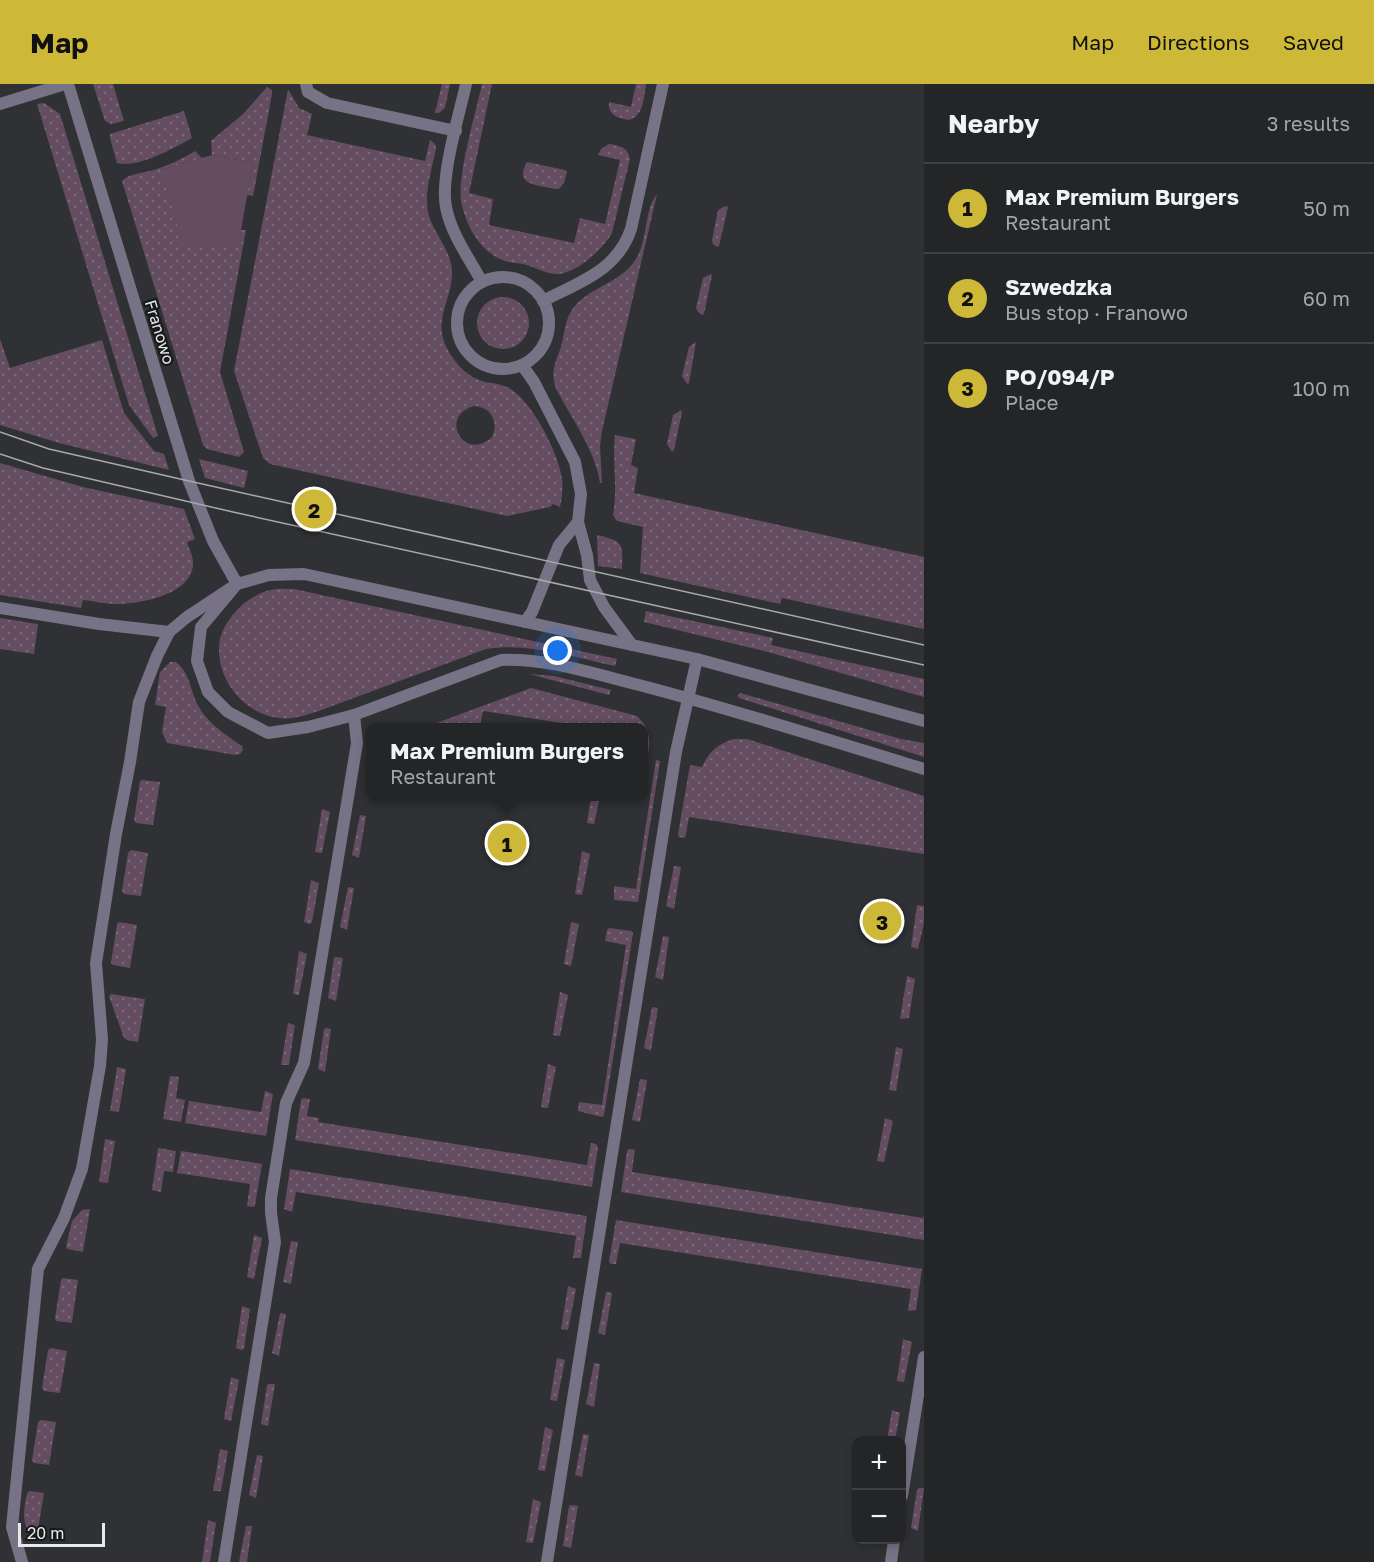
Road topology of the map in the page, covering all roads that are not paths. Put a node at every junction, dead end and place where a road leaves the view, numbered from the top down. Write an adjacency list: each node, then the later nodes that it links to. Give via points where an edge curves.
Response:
1 (66, 84): 5 (street); 11 (street, Franowo, via 189,481 213,540)
2 (306, 84): 6 (street, via 308,92 327,103)
3 (466, 84): 6 (street)
4 (663, 84): 8 (street, via 624,246 596,273)
5 (0, 104)
6 (456, 131): 7 (street, via 446,177 446,206 454,231)
7 (482, 282): 8 (street, via 512,278 532,287); 9 (street, via 469,291 458,311 462,345 478,362 488,366 500,369)
8 (543, 301): 9 (street, via 549,329 546,340)
9 (522, 365): 10 (street, via 575,462 581,494)
10 (578, 522): 13 (street, via 559,545); 15 (street, via 591,580 603,607)
11 (237, 584): 13 (street, via 269,575 304,574); 14 (street); 18 (street, via 201,627 197,661 208,692 228,712 268,734 308,728)
12 (0, 608): 14 (street)
13 (525, 622): 15 (street)
14 (169, 632): 24 (street, via 139,702 116,834 96,963 102,1039 100,1066 82,1169 64,1218 38,1269 12,1527)
15 (632, 645): 16 (street)
16 (697, 659): 17 (street); 19 (street)
17 (688, 698): 18 (street, via 584,671 522,659 501,660); 20 (street); 26 (street, via 676,752)
18 (354, 714): 25 (street, via 357,743 304,1064 285,1103 271,1198 275,1242)
19 (924, 721)
20 (924, 769)
21 (924, 1356): 22 (street)
22 (903, 1490)
23 (893, 1544): 27 (street)
24 (22, 1562)
25 (224, 1562)
26 (547, 1562)
27 (891, 1562)

